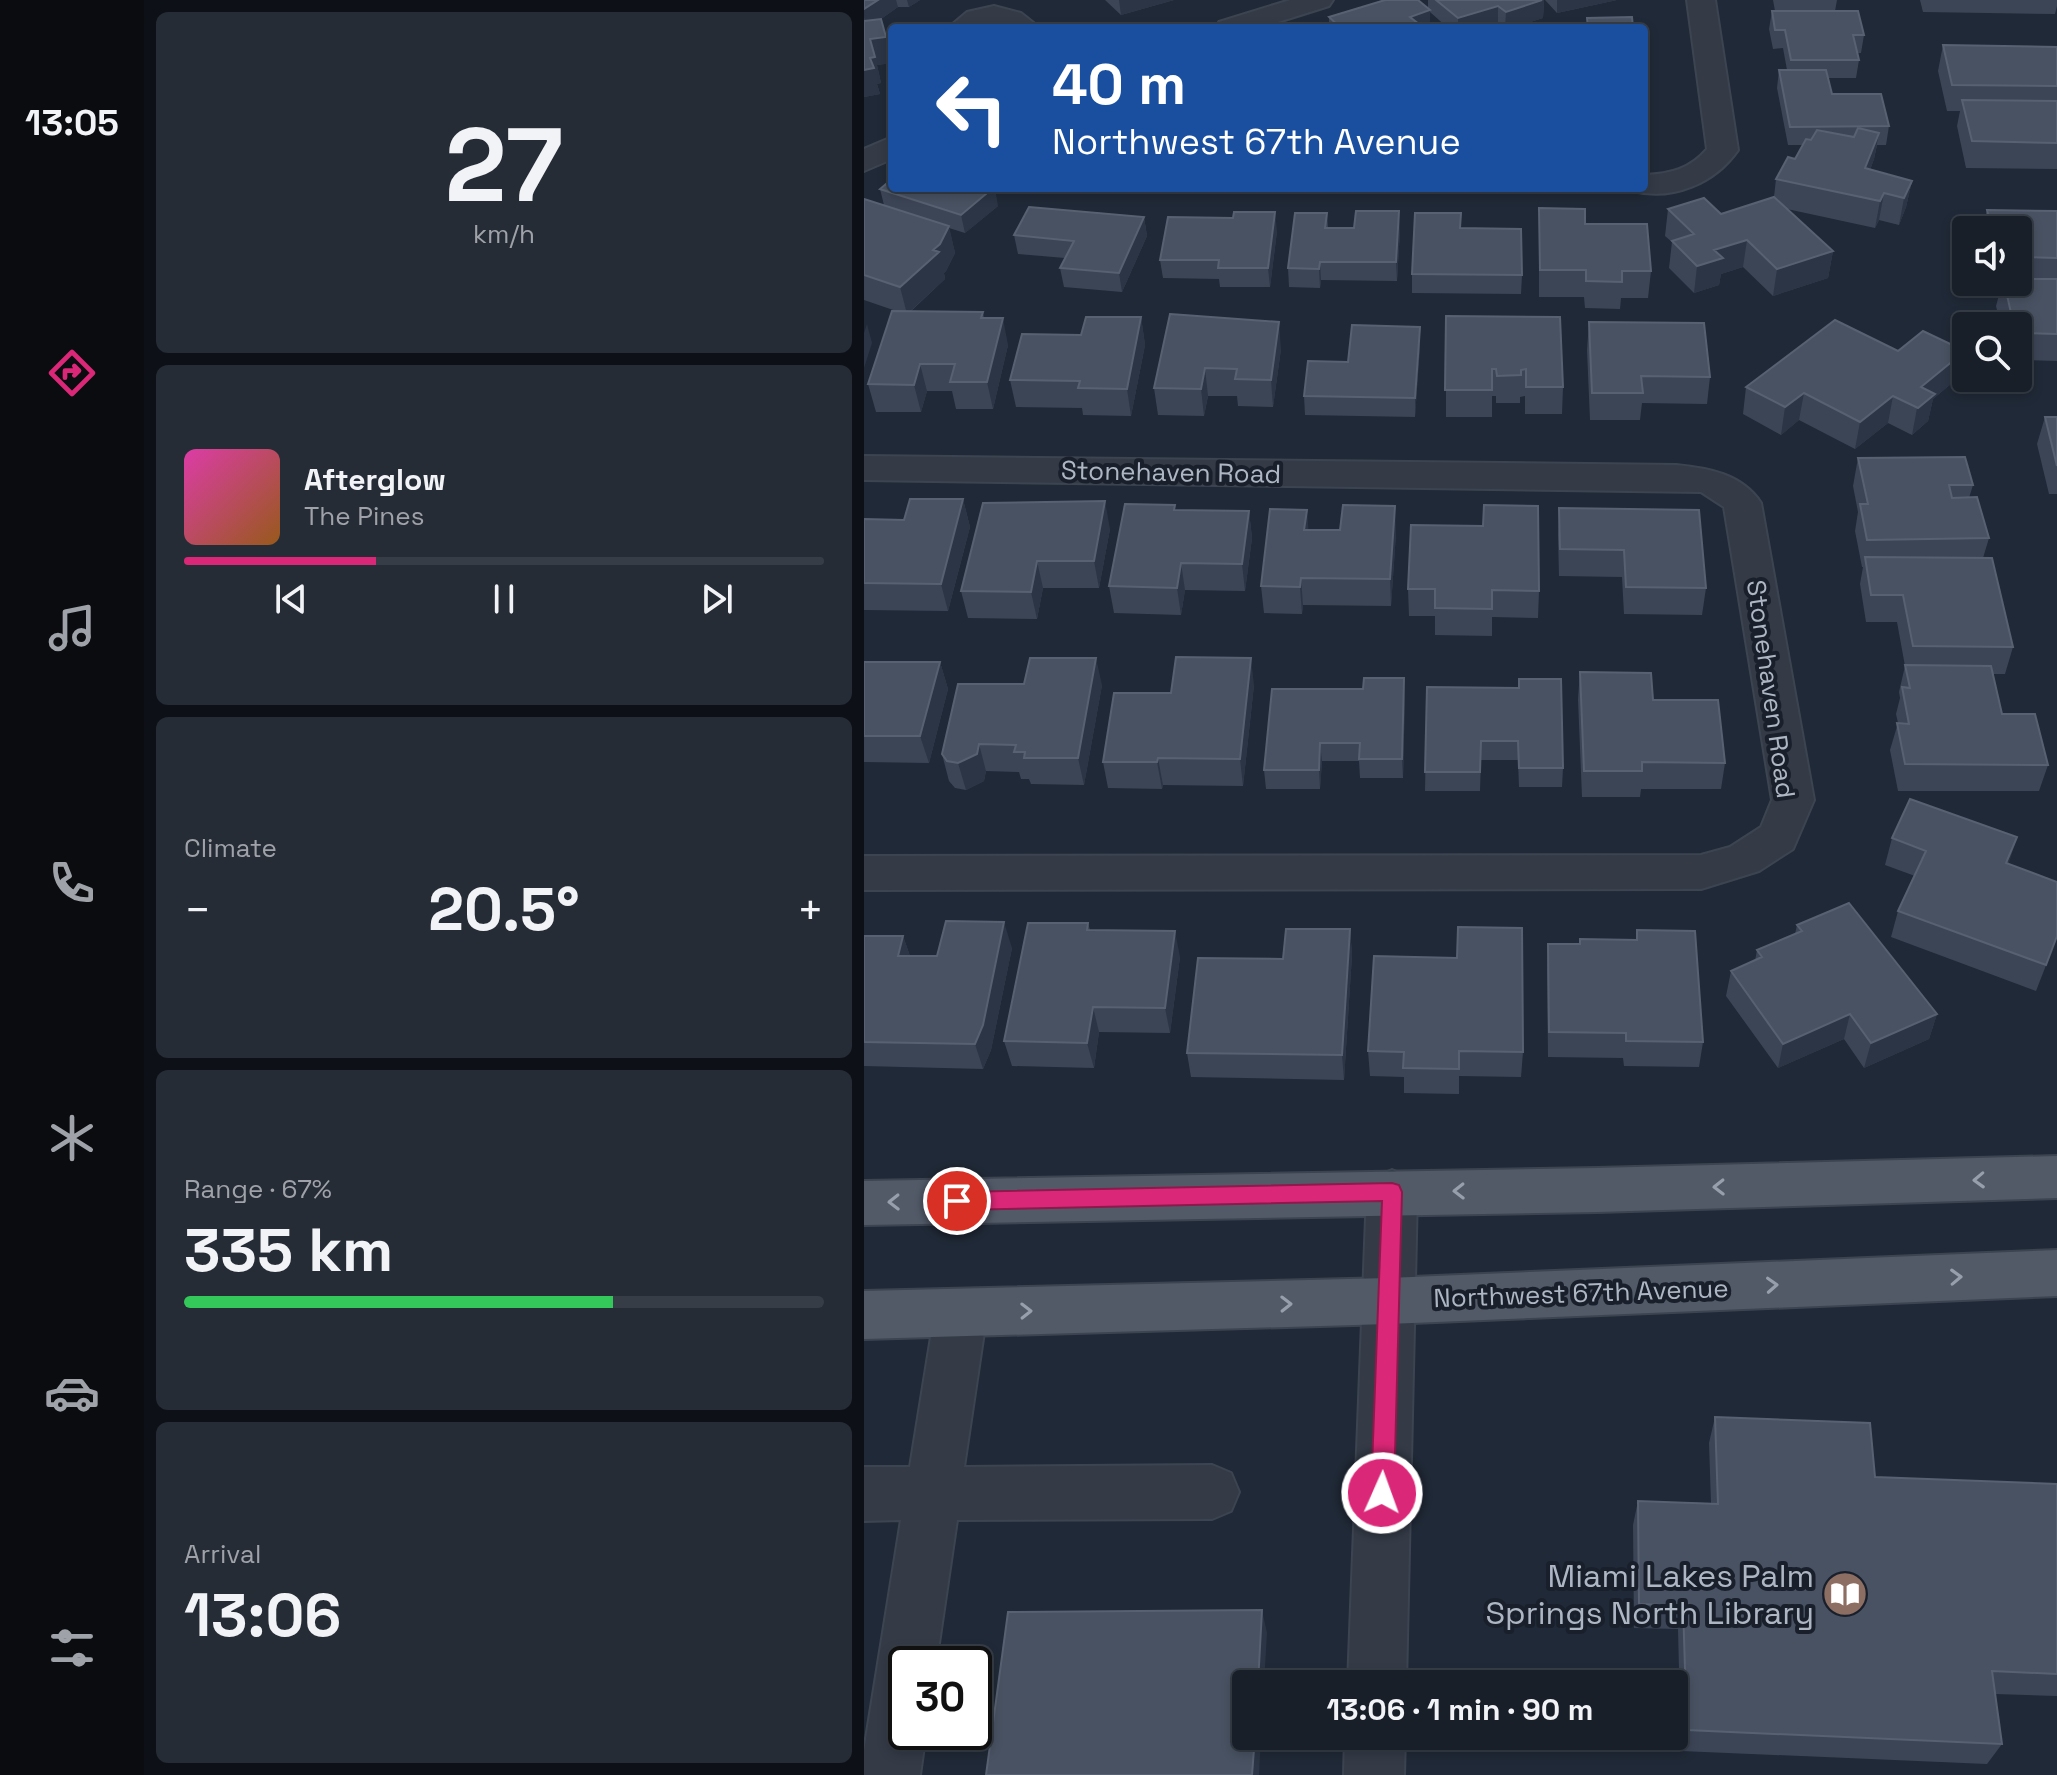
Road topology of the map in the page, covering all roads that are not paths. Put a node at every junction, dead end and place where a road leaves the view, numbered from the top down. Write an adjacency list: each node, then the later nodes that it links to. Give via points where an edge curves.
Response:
1 (1319, 0): 5 (street)
2 (1701, 0): 8 (street, via 1723,150 1703,173)
3 (968, 24): 4 (street, via 992,15)
4 (1020, 24)
5 (1242, 24)
6 (888, 148): 7 (street)
7 (864, 162)
8 (1648, 184)
9 (864, 468): 10 (street, Stonehaven Road, via 1676,477 1728,487 1742,503 1793,800 1778,837 1744,859 1701,872)
10 (864, 873)
11 (2057, 1177): 12 (main road, one-way to 12)
12 (1392, 1192): 13 (main road, one-way to 13); 15 (street)
13 (864, 1203)
14 (2057, 1273): 15 (main road, Northwest 67th Avenue, one-way to 14)
15 (1388, 1301): 16 (main road, Northwest 67th Avenue, one-way to 15); 22 (street)
16 (961, 1312): 17 (main road, Northwest 67th Avenue); 19 (street)
17 (864, 1315)
18 (1212, 1492): 19 (street)
19 (933, 1493): 20 (street); 21 (street)
20 (864, 1494)
21 (910, 1646)
22 (1377, 1670)
23 (894, 1750): 25 (street)
24 (1375, 1750): 26 (street)
25 (890, 1775)
26 (1374, 1775)

